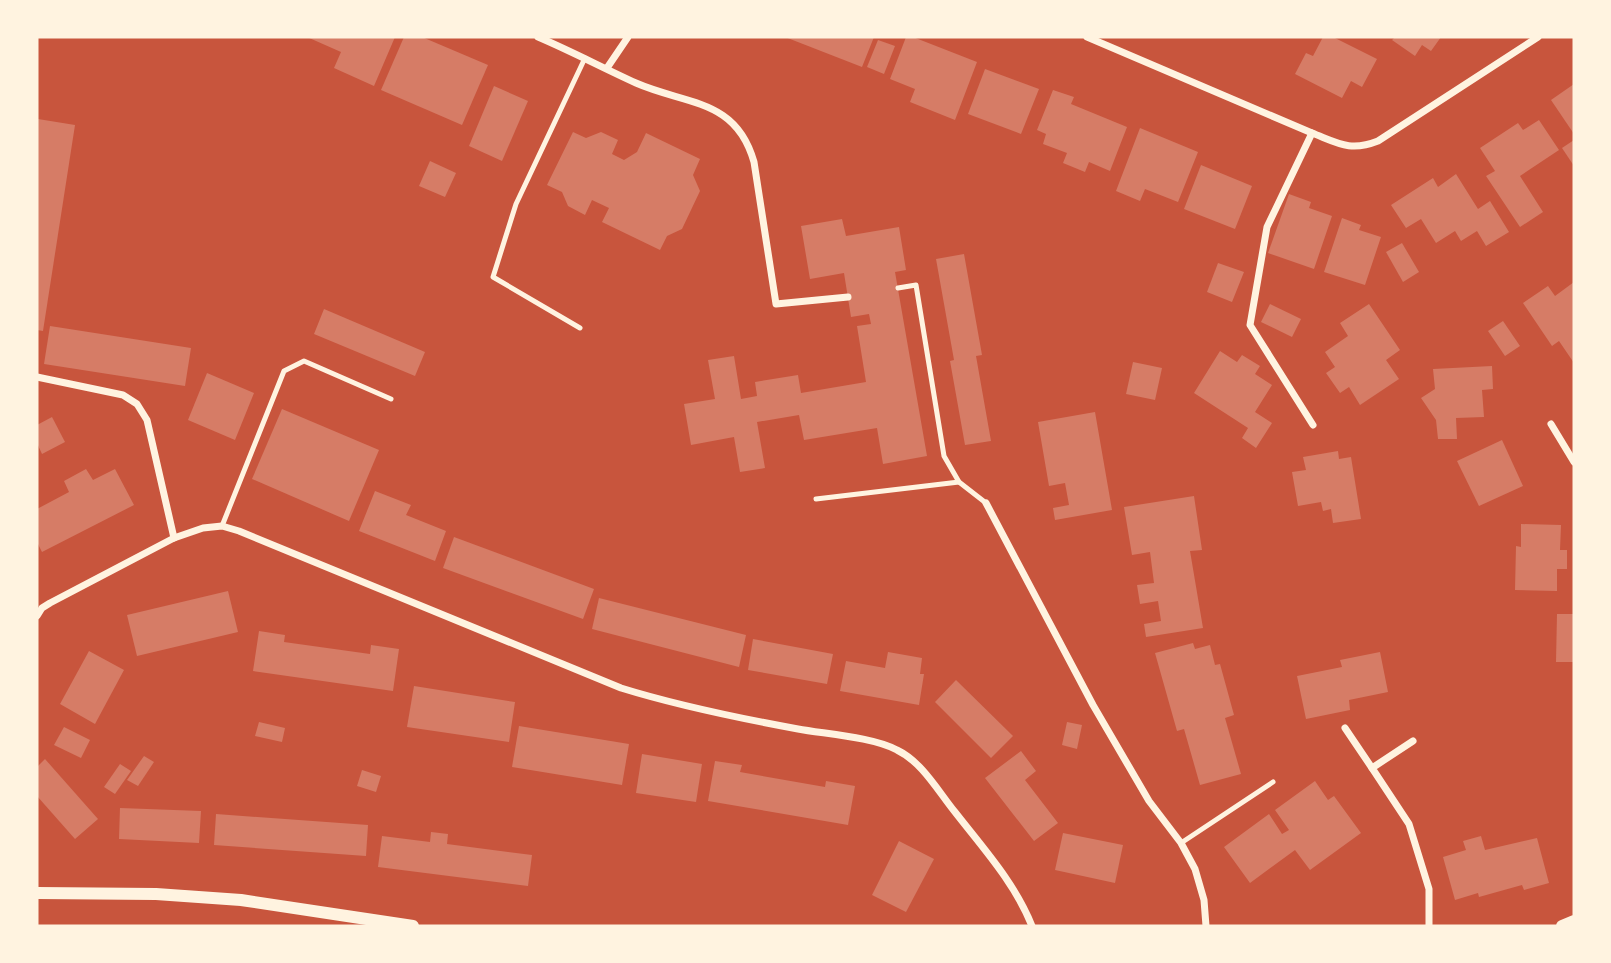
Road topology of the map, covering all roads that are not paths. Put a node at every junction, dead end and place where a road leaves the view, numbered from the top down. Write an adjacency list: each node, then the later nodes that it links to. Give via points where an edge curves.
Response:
1 (538, 37): 5 (street)
2 (628, 37): 6 (street)
3 (1087, 37): 7 (street)
4 (1538, 37): 7 (street, via 1378,141 1348,147)
5 (585, 58): 6 (street); 10 (lane, via 516,204 493,277)
6 (607, 68): 9 (street, via 638,84 707,105 727,117 744,136 754,162 776,304)
7 (1312, 133): 13 (street, via 1267,227 1250,325)
8 (898, 288): 16 (lane, via 916,285 944,456)
9 (848, 297)
10 (580, 327)
11 (37, 377): 20 (street, via 123,395 136,404 147,420)
12 (391, 399): 19 (lane, via 304,361 284,371)
13 (1313, 425)
14 (1551, 425): 15 (street)
15 (1574, 462)
16 (959, 482): 17 (lane); 18 (lane)
17 (817, 499)
18 (986, 503): 26 (street, via 1093,705 1149,801)
19 (222, 526): 20 (street); 30 (street, via 621,688 724,715 897,750 919,766 1010,883)
20 (174, 538): 21 (street, via 50,603)
21 (37, 616)
22 (1345, 728): 24 (street)
23 (1413, 741): 24 (street)
24 (1373, 768): 32 (street, via 1409,824 1429,889)
25 (1273, 782): 26 (lane)
26 (1181, 843): 31 (street, via 1195,869)
27 (37, 893): 29 (street, via 156,894 241,901)
28 (1574, 921): 33 (street)
29 (413, 926)
30 (1032, 926)
31 (1206, 926)
32 (1429, 926)
33 (1562, 926)

